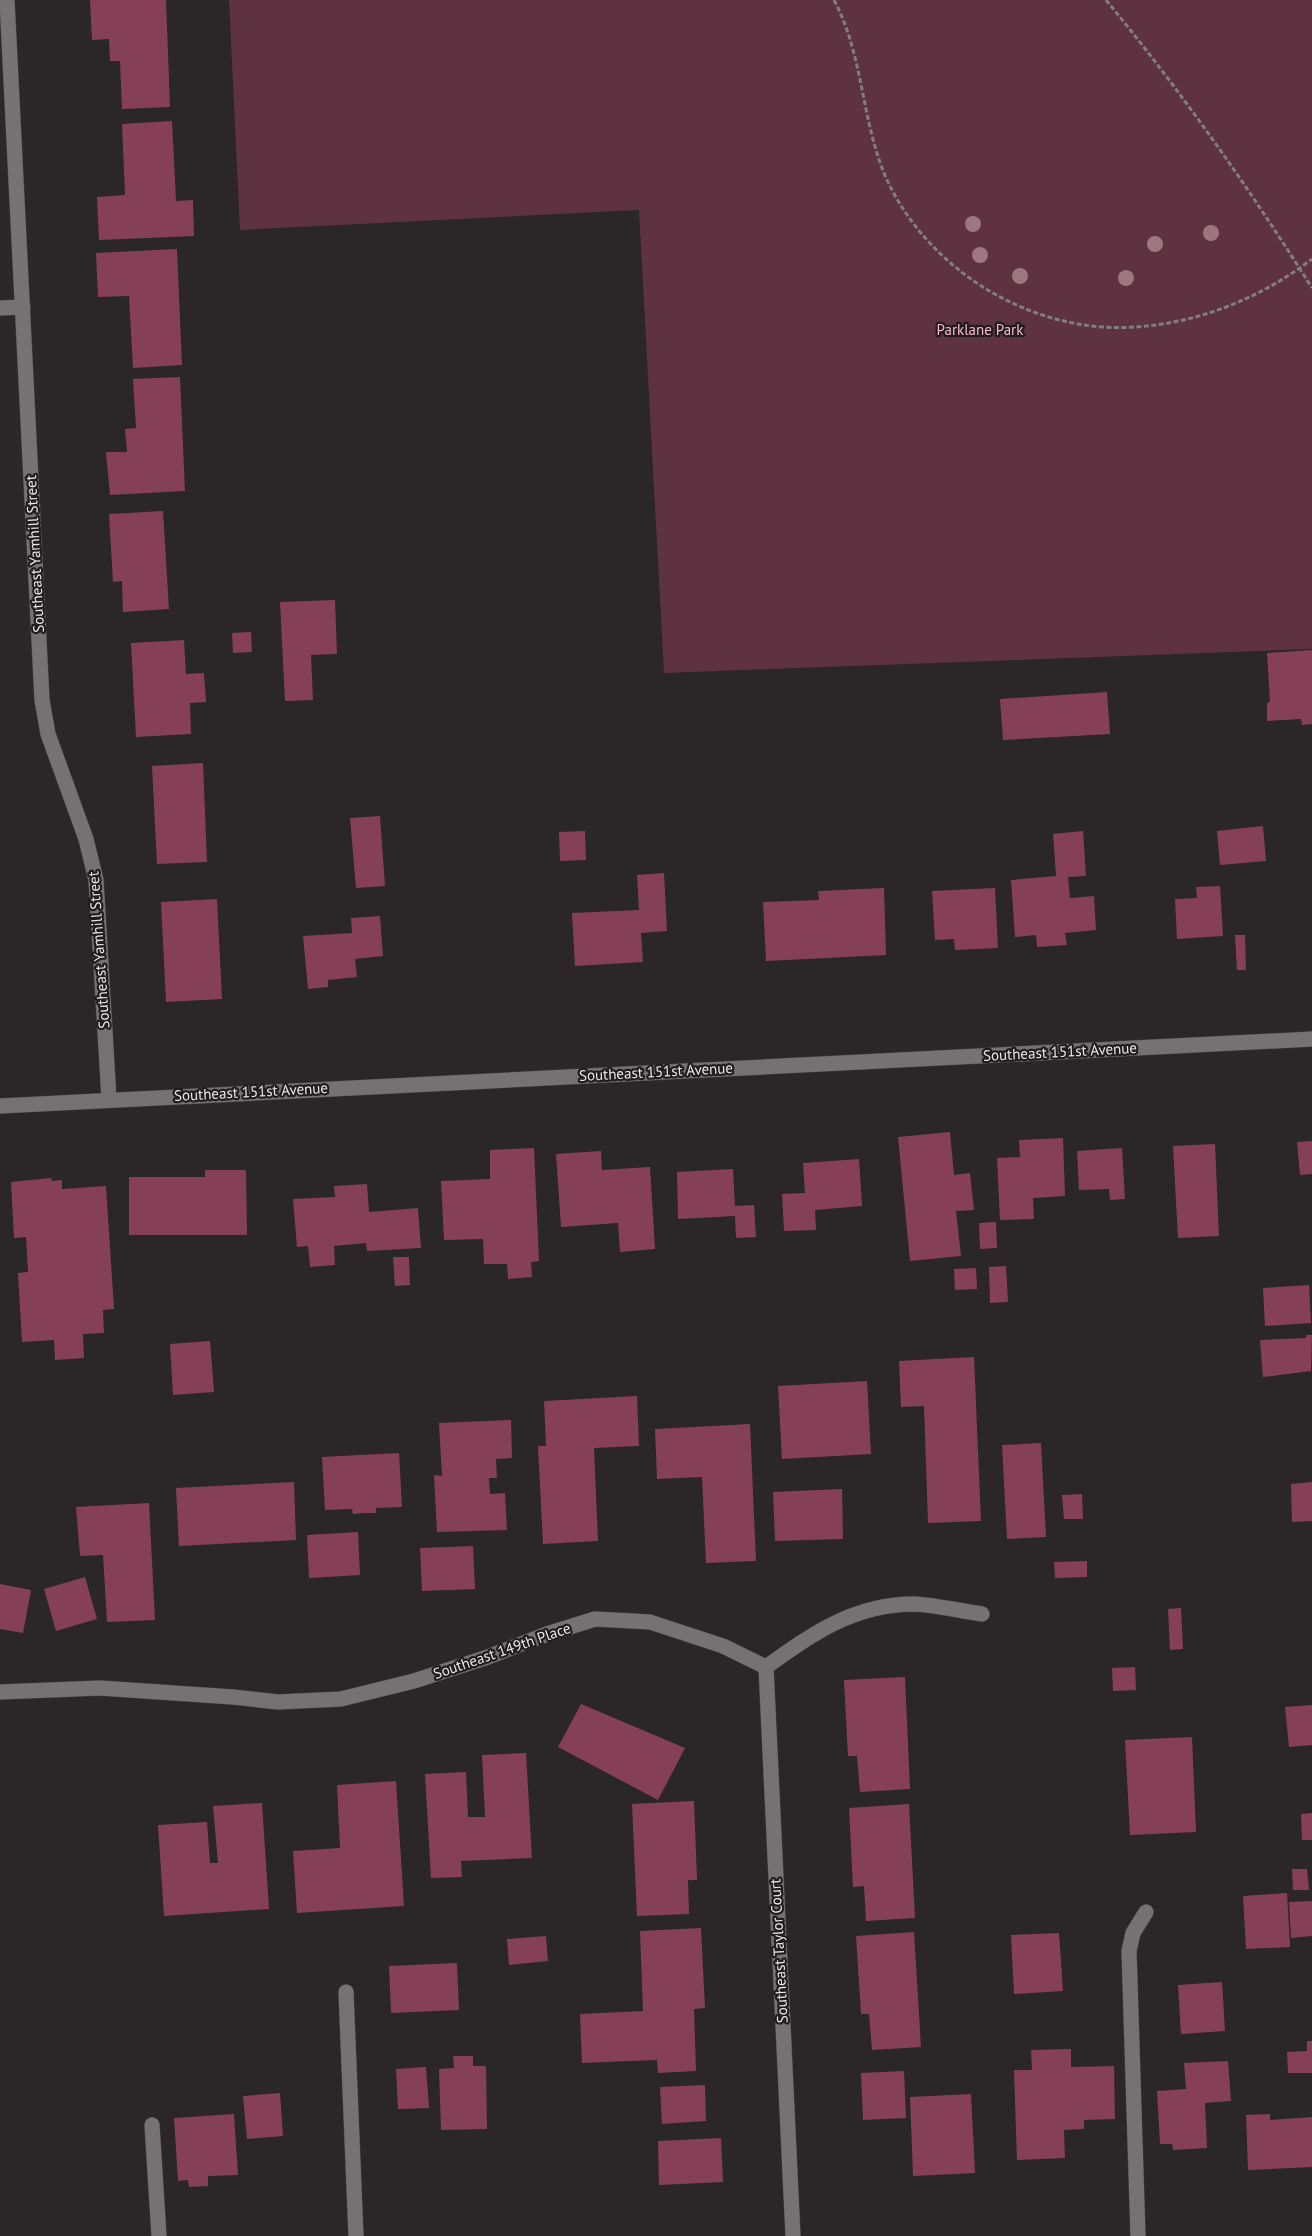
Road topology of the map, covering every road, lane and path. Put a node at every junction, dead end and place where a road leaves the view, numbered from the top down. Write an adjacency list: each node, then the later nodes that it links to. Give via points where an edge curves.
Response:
1 (7, 0): 7 (street, Southeast Yamhill Street)
2 (834, 0): 5 (path, via 852,41 875,148 888,181 932,247 962,274 995,295 1063,321 1134,328 1169,323 1235,304)
3 (1106, 0): 5 (path, via 1218,148)
4 (1312, 259): 5 (path)
5 (1300, 268): 6 (path)
6 (1312, 288)
7 (23, 307): 8 (street); 10 (street, Southeast Yamhill Street, via 42,700 48,734 86,839 96,880)
8 (0, 308)
9 (1312, 1040): 10 (street, Southeast 151st Avenue)
10 (109, 1099): 11 (street, Southeast 151st Avenue)
11 (0, 1106)
12 (982, 1614): 13 (street, via 914,1604 865,1611 819,1630)
13 (766, 1666): 14 (street, Southeast 149th Place, via 723,1646 650,1622 595,1619 414,1681 341,1699 278,1702 100,1688); 20 (street, Southeast Taylor Court)
14 (0, 1692)
15 (1146, 1912): 21 (street, via 1133,1933 1129,1951)
16 (346, 1992): 19 (street)
17 (152, 2125): 18 (street)
18 (159, 2236)
19 (356, 2236)
20 (793, 2236)
21 (1138, 2236)

